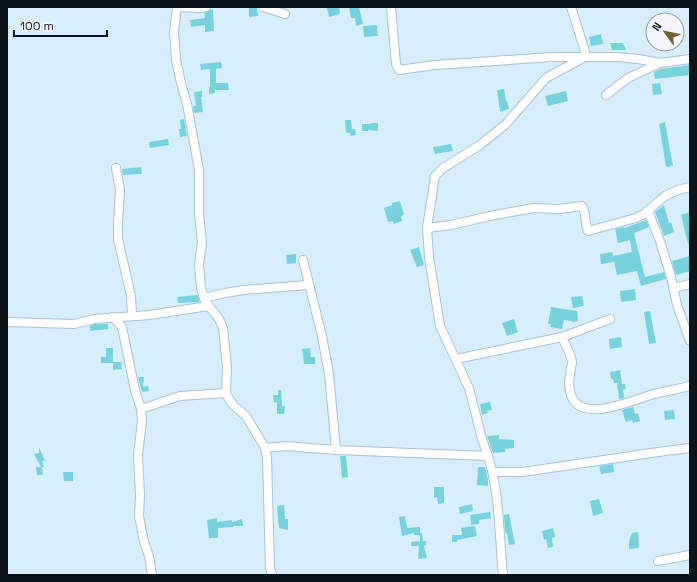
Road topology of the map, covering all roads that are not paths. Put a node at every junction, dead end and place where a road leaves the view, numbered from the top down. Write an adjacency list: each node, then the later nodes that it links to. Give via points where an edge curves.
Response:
1 (178, 7): 2 (street); 19 (street, via 174,32 176,60 199,170 202,243 199,278)
2 (206, 7)
3 (263, 7): 6 (street)
4 (390, 7): 7 (street, via 396,64 399,70 435,65)
5 (571, 7): 7 (street, via 584,48)
6 (285, 14)
7 (584, 57): 9 (street, via 617,57); 14 (street, via 546,78 506,124 480,145 438,172 435,176)
8 (690, 59): 9 (street)
9 (660, 63): 10 (street, via 628,78)
10 (606, 95)
11 (116, 168): 21 (street, via 120,190 118,239 131,296)
12 (690, 188): 13 (street, via 665,196)
13 (648, 211): 14 (street, via 624,223 588,231 582,206 559,209 533,208); 18 (street, via 660,241)
14 (427, 228): 28 (street, via 440,326)
15 (302, 260): 17 (street)
16 (690, 284): 18 (street)
17 (308, 285): 19 (street, via 244,290); 34 (street, via 329,374)
18 (673, 288): 27 (street)
19 (204, 298): 20 (street)
20 (208, 306): 21 (street); 30 (street, via 220,319 223,328 227,366)
21 (131, 316): 22 (street); 25 (street)
22 (113, 317): 24 (street, via 74,324); 25 (street)
23 (610, 319): 26 (street)
24 (7, 322)
25 (123, 332): 31 (street)
26 (562, 337): 28 (street); 29 (street, via 572,364 571,396 582,408 605,408)
27 (690, 341)
28 (456, 359): 35 (street, via 469,388)
29 (690, 386)
30 (226, 393): 31 (street, via 180,396); 32 (street, via 233,405 246,416)
31 (141, 409): 39 (street, via 138,516)
32 (265, 448): 34 (street, via 286,446); 40 (street)
33 (690, 448): 36 (street, via 523,472)
34 (336, 450): 35 (street)
35 (488, 456): 36 (street)
36 (493, 472): 41 (street)
37 (690, 555): 38 (street)
38 (658, 561)
39 (152, 575)
40 (272, 575)
41 (503, 575)

